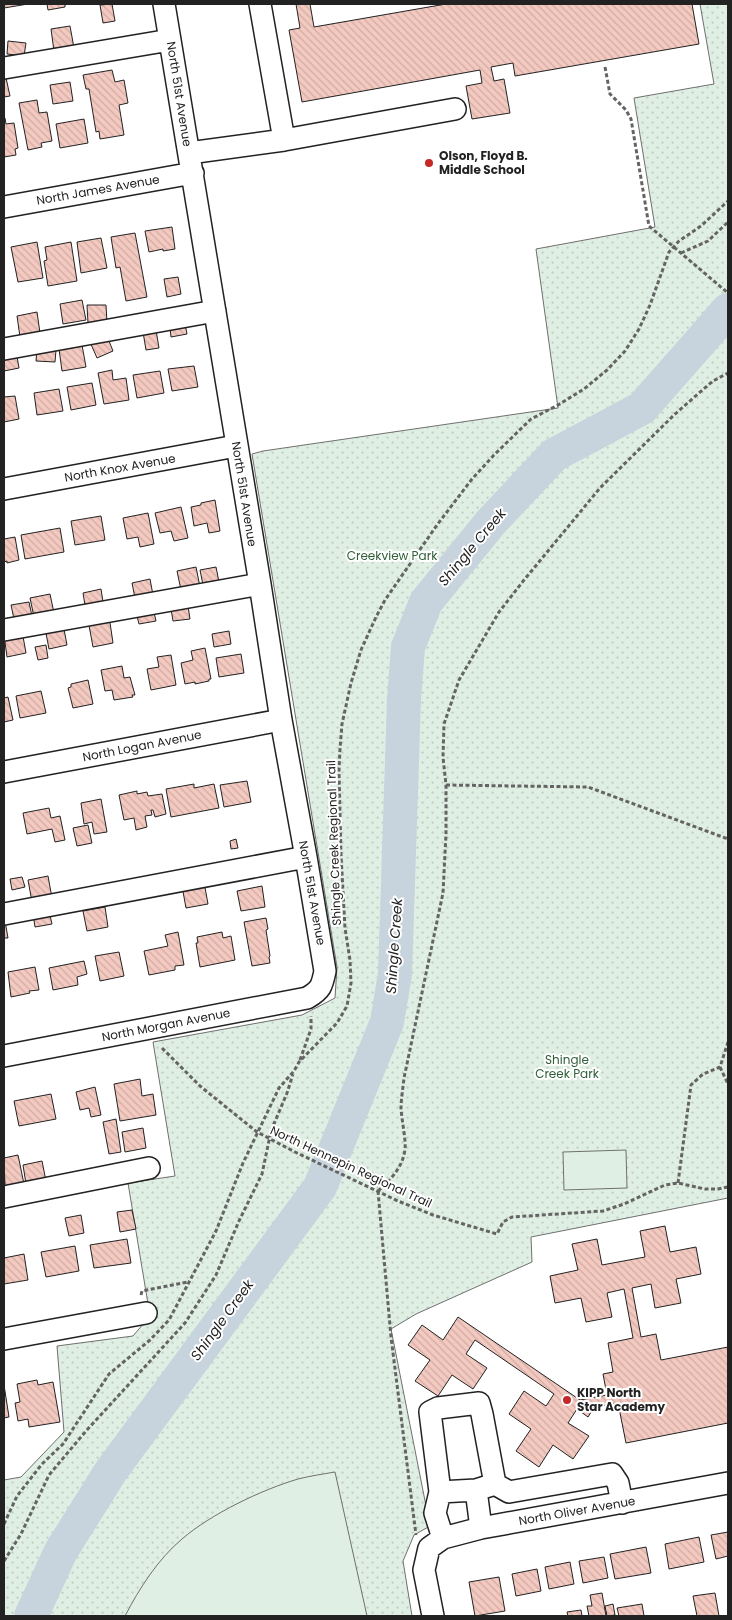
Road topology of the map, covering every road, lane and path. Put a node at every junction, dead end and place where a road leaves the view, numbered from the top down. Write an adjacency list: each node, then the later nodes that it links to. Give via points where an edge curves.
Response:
1 (164, 4): 3 (street, North 51st Avenue)
2 (260, 4): 7 (street)
3 (170, 40): 5 (street); 8 (street, North 51st Avenue)
4 (605, 67): 12 (path, via 610,94 631,119 649,226)
5 (4, 68)
6 (455, 109): 7 (street, North James Avenue)
7 (284, 140): 8 (street, North James Avenue)
8 (191, 163): 10 (street, North James Avenue); 15 (street, North 51st Avenue)
9 (728, 202): 12 (path, Shingle Creek Regional Trail)
10 (4, 208)
11 (728, 222): 13 (path, via 708,241)
12 (674, 247): 13 (path); 33 (path, Shingle Creek Regional Trail, via 664,263 639,329 625,351 584,389 531,419 472,479 385,600 367,636 347,698 339,771 350,992 347,1006 337,1023)
13 (681, 253): 14 (path)
14 (728, 293)
15 (215, 312): 16 (street); 18 (street, North 51st Avenue)
16 (4, 349)
17 (728, 374): 24 (path, via 699,392 600,488 499,612 459,680 444,724)
18 (236, 446): 19 (street, North Knox Avenue); 20 (street, North 51st Avenue)
19 (4, 489)
20 (260, 584): 21 (street); 22 (street, North 51st Avenue)
21 (4, 630)
22 (280, 720): 23 (street, North Logan Avenue); 26 (street, North 51st Avenue)
23 (4, 772)
24 (446, 785): 25 (path, via 588,787); 40 (path, via 443,893 404,1078 401,1102 406,1142 404,1154 390,1180)
25 (728, 839)
26 (306, 857): 27 (street); 28 (street, North 51st Avenue, via 325,971)
27 (4, 914)
28 (322, 983): 32 (street, North Morgan Avenue, via 318,992 308,998)
29 (312, 1020): 33 (path)
30 (728, 1042): 34 (path)
31 (162, 1048): 40 (path, North Hennepin Regional Trail, via 200,1086 257,1132)
32 (4, 1056)
33 (299, 1062): 35 (path, Shingle Creek Regional Trail)
34 (720, 1068): 36 (path); 38 (path, via 703,1074 691,1085)
35 (294, 1071)
36 (728, 1084)
37 (149, 1168): 41 (street)
38 (678, 1183): 39 (path, North Hennepin Regional Trail, via 705,1188); 40 (path, North Hennepin Regional Trail, via 603,1210 512,1217 502,1222 497,1234 433,1215)
39 (728, 1187)
40 (378, 1191): 50 (path, via 391,1338 416,1535)
41 (4, 1196)
42 (189, 1282): 43 (path, via 142,1291)
43 (141, 1313): 44 (street)
44 (4, 1339)
45 (728, 1483): 48 (street, North Oliver Avenue)
46 (486, 1487): 47 (street); 47 (street, via 479,1403 430,1412); 48 (street, via 509,1492 612,1474 618,1483); 49 (street)
47 (440, 1492): 50 (street, via 435,1513)
48 (622, 1503): 49 (street, North Oliver Avenue)
49 (480, 1528): 50 (street, North Oliver Avenue)
50 (436, 1543): 51 (street, via 424,1570)
51 (433, 1616)

